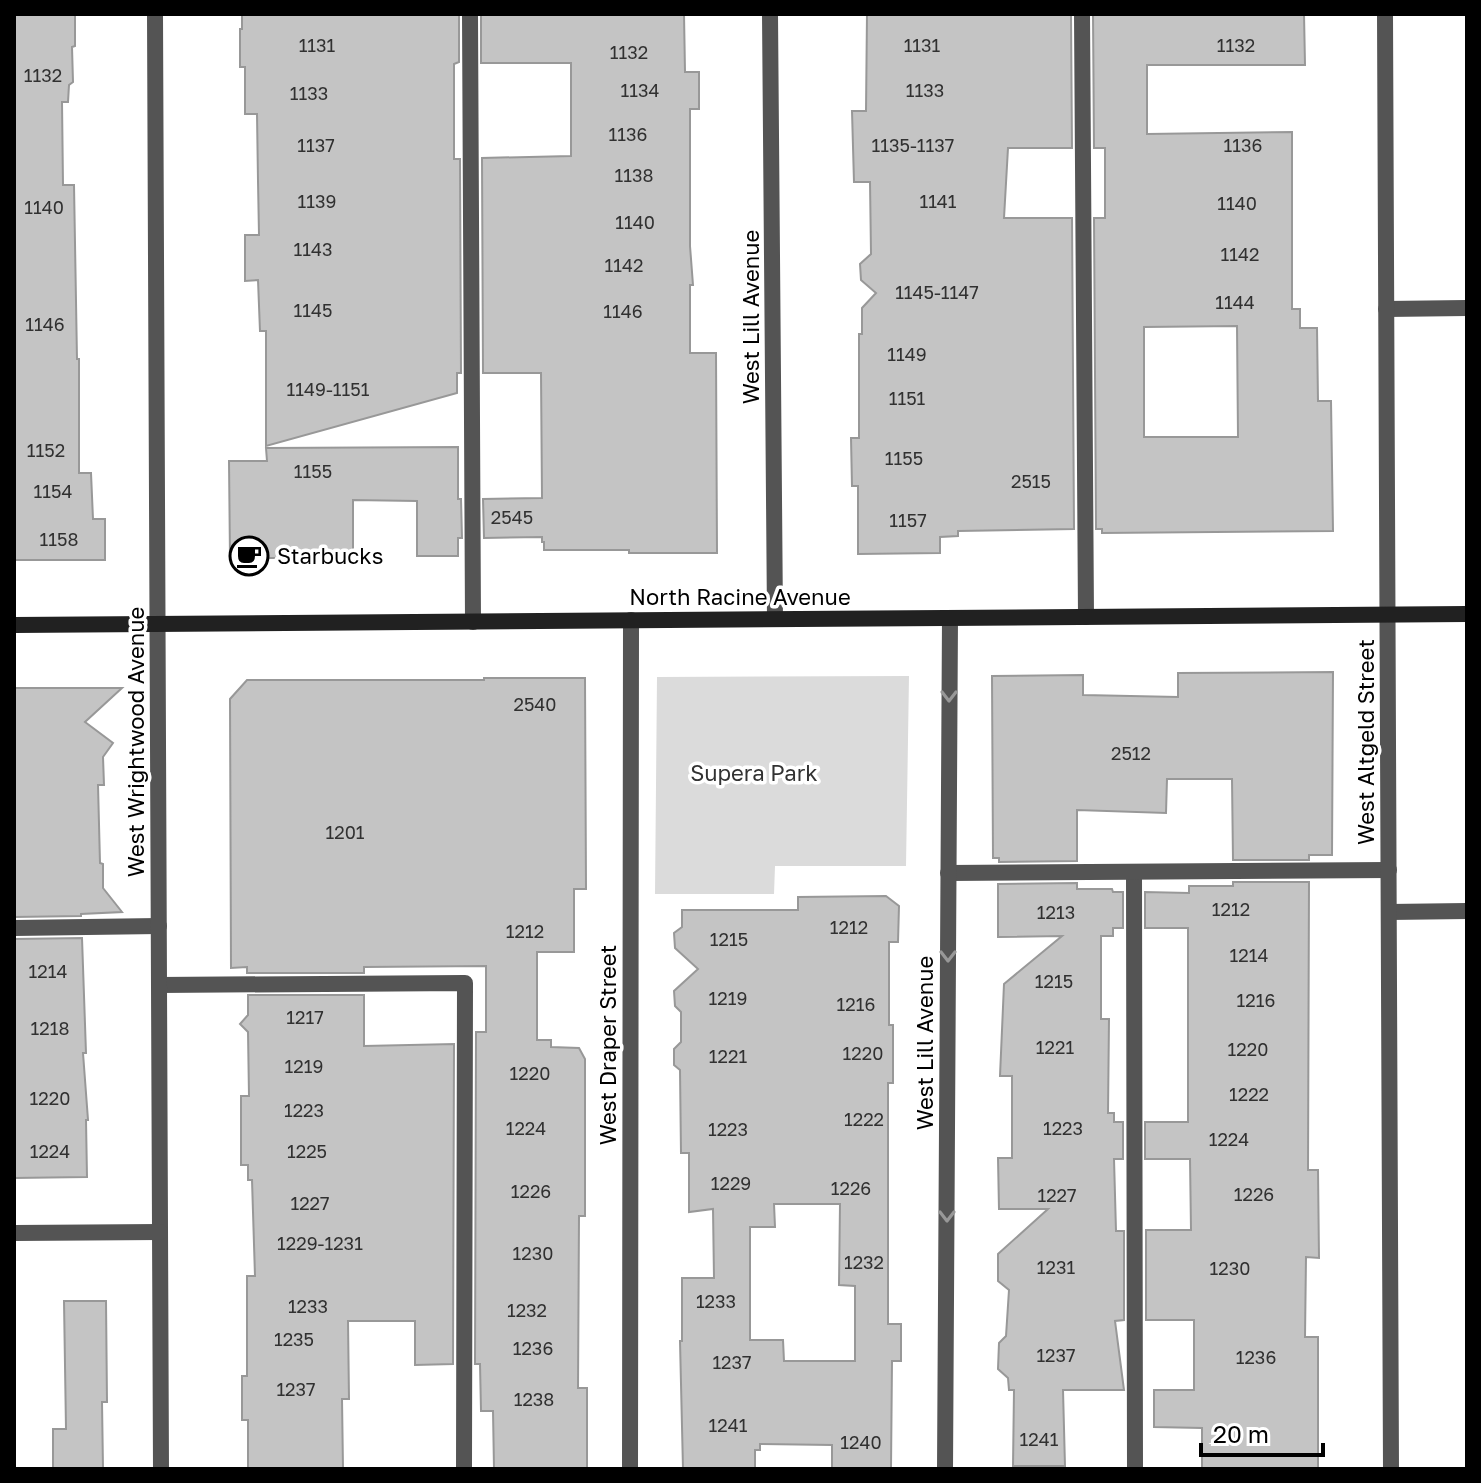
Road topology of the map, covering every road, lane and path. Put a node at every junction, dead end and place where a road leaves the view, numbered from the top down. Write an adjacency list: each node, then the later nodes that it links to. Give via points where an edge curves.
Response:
1 (155, 14): 15 (street, West Wrightwood Avenue)
2 (470, 14): 14 (street)
3 (770, 14): 12 (street, West Lill Avenue)
4 (1082, 14): 10 (street)
5 (1385, 14): 7 (street, West Altgeld Street)
6 (1467, 308): 7 (street)
7 (1386, 309): 8 (street, West Altgeld Street)
8 (1387, 614): 9 (street, North Racine Avenue); 10 (street, North Racine Avenue); 17 (street, West Altgeld Street)
9 (1467, 614)
10 (1086, 617): 11 (street, North Racine Avenue)
11 (950, 618): 12 (street, North Racine Avenue); 19 (street, West Lill Avenue, one-way to 19)
12 (775, 619): 13 (street, North Racine Avenue)
13 (631, 620): 14 (street, North Racine Avenue); 29 (street, West Draper Street)
14 (473, 622): 15 (street, North Racine Avenue)
15 (158, 624): 16 (street, North Racine Avenue); 22 (street, West Wrightwood Avenue)
16 (14, 625)
17 (1389, 870): 18 (street); 21 (street, West Altgeld Street)
18 (1134, 872): 19 (street); 31 (street)
19 (948, 873): 30 (street, West Lill Avenue, one-way to 30)
20 (1467, 911): 21 (street)
21 (1389, 912): 32 (street, West Altgeld Street)
22 (159, 926): 23 (street); 24 (street, West Wrightwood Avenue)
23 (14, 928)
24 (159, 985): 25 (street, West Wrightwood Avenue); 28 (street, via 465,983)
25 (160, 1232): 26 (street); 27 (street, West Wrightwood Avenue)
26 (14, 1233)
27 (161, 1469)
28 (464, 1469)
29 (630, 1469)
30 (945, 1469)
31 (1135, 1469)
32 (1391, 1469)

